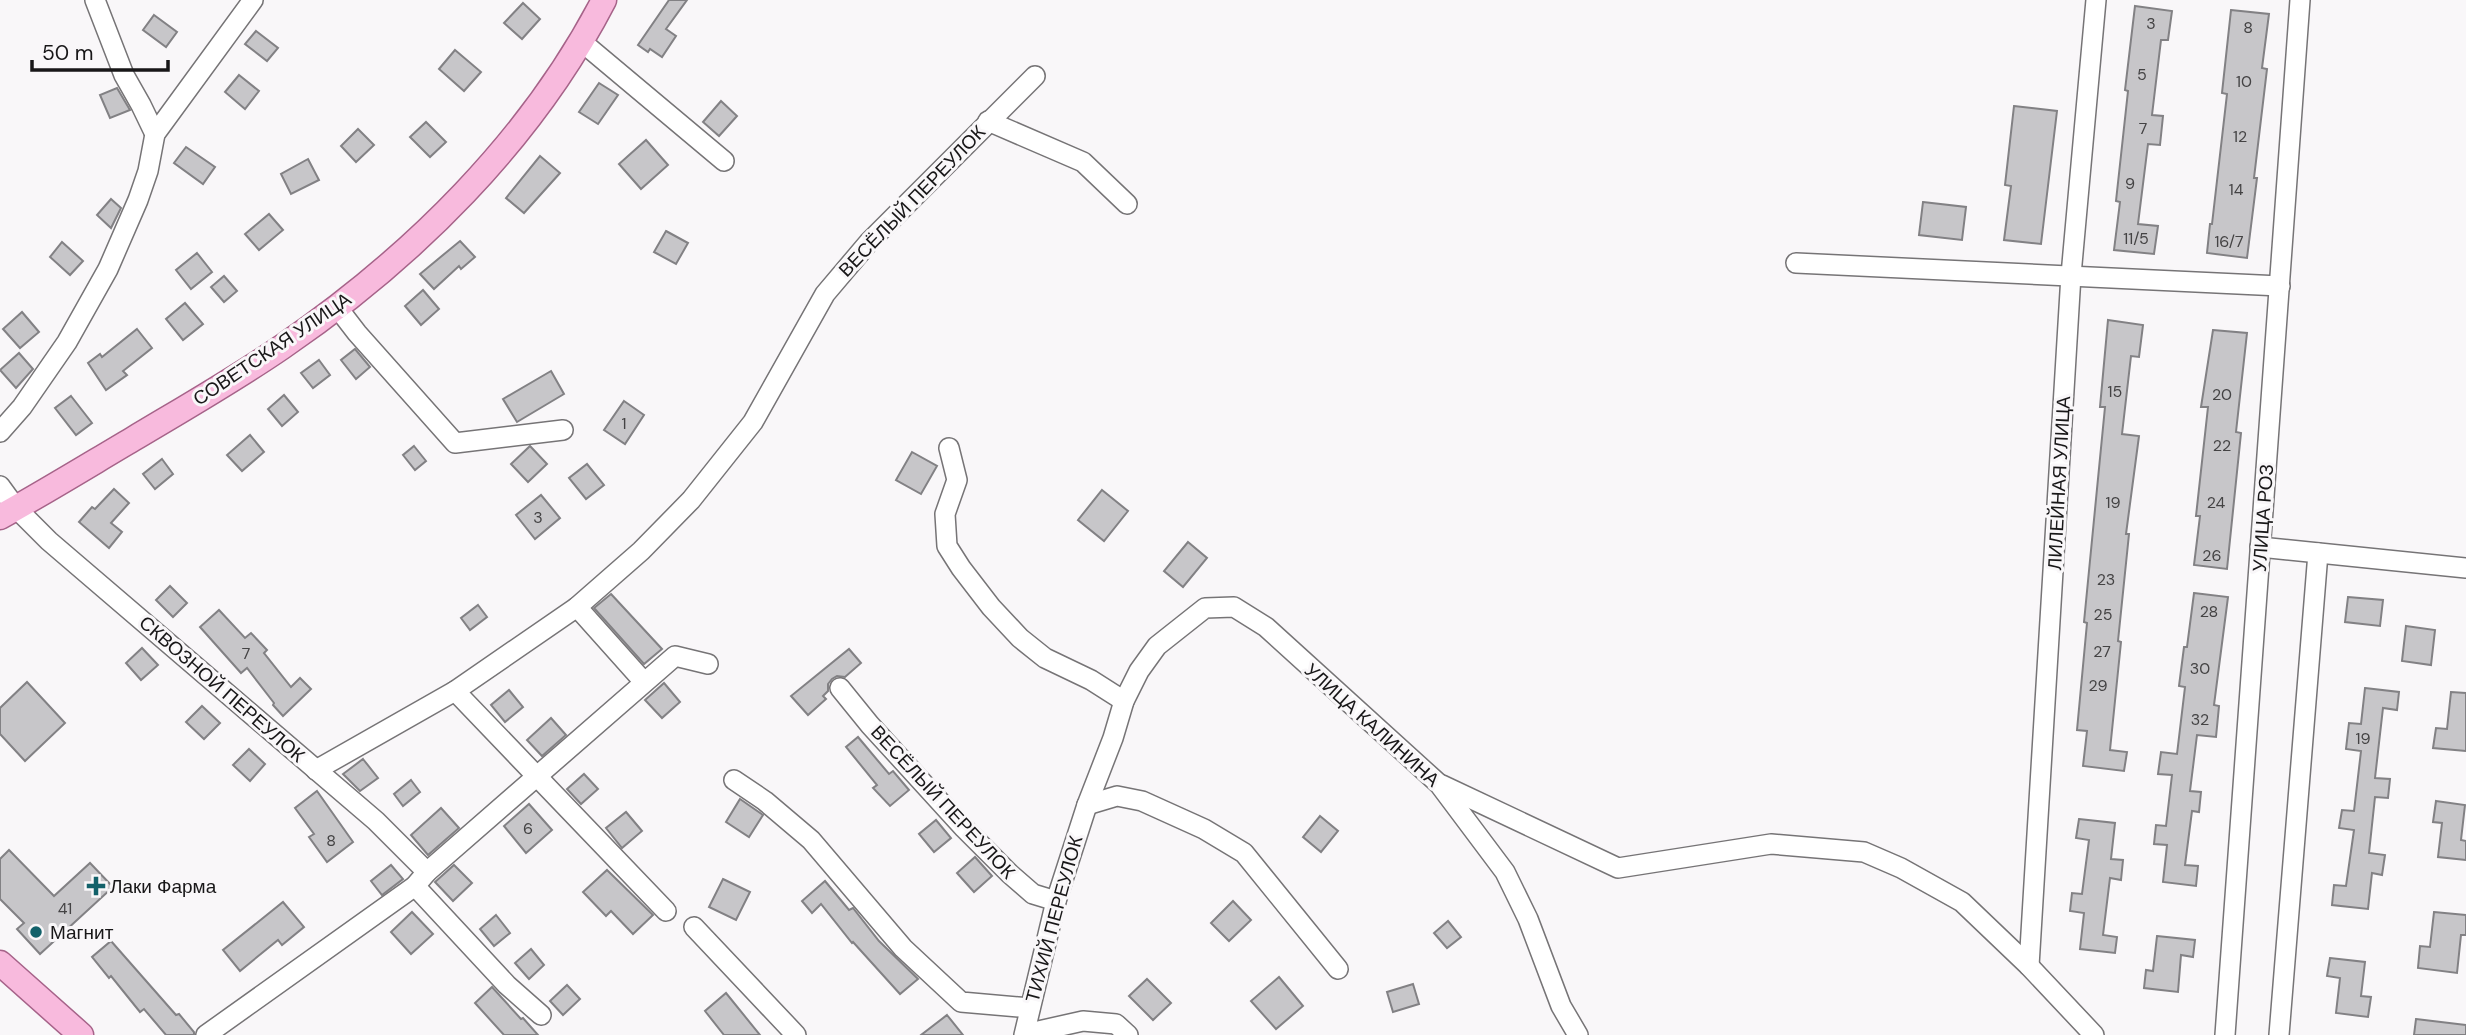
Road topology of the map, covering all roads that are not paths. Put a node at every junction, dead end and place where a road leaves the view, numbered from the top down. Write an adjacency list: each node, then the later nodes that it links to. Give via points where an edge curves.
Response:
1 (95, 0): 9 (street, via 124,75)
2 (253, 0): 9 (street)
3 (604, 0): 6 (main road, СОВЕТСКАЯ УЛИЦА)
4 (2096, 0): 13 (street, ЛИЛЕЙНАЯ УЛИЦА)
5 (2300, 0): 14 (street, УЛИЦА РОЗ)
6 (582, 41): 10 (street); 15 (main road, СОВЕТСКАЯ УЛИЦА, via 553,85 467,190 416,241)
7 (1035, 76): 8 (street, ВЕСЁЛЫЙ ПЕРЕУЛОК)
8 (988, 121): 11 (street, ВЕСЁЛЫЙ ПЕРЕУЛОК, via 1083,162); 24 (street, ВЕСЁЛЫЙ ПЕРЕУЛОК, via 869,242 825,294 753,422 691,500)
9 (155, 134): 17 (street, via 138,200 108,269 67,342)
10 (724, 162)
11 (1126, 204)
12 (1796, 263): 13 (street)
13 (2071, 275): 14 (street); 41 (street, ЛИЛЕЙНАЯ УЛИЦА)
14 (2280, 286): 21 (street, УЛИЦА РОЗ)
15 (337, 307): 16 (street, via 455,443); 20 (main road, СОВЕТСКАЯ УЛИЦА, via 238,375)
16 (563, 430)
17 (0, 432)
18 (949, 448): 30 (street, via 957,480 945,514 947,546 961,568 1020,638 1045,658)
19 (0, 486): 20 (street, СКВОЗНОЙ ПЕРЕУЛОК)
20 (8, 513): 31 (street, СКВОЗНОЙ ПЕРЕУЛОК, via 164,637)
21 (2260, 547): 22 (street); 52 (street, УЛИЦА РОЗ)
22 (2318, 553): 23 (street); 53 (street)
23 (2466, 568)
24 (577, 607): 27 (street); 29 (street, ВЕСЁЛЫЙ ПЕРЕУЛОК)
25 (1205, 608): 30 (street, ТИХИЙ ПЕРЕУЛОК, via 1157,646); 34 (street, УЛИЦА КАЛИНИНА, via 1234,607 1266,627)
26 (708, 664): 27 (street, via 675,656)
27 (644, 682): 32 (street)
28 (840, 688): 37 (street, ВЕСЁЛЫЙ ПЕРЕУЛОК, via 1010,874 1032,894)
29 (455, 691): 31 (street, ВЕСЁЛЫЙ ПЕРЕУЛОК); 32 (street)
30 (1124, 701): 35 (street, ТИХИЙ ПЕРЕУЛОК)
31 (316, 771): 36 (street, СКВОЗНОЙ ПЕРЕУЛОК, via 376,821)
32 (537, 775): 36 (street); 38 (street)
33 (734, 779): 43 (street, via 811,840 903,948 961,1002)
34 (1439, 783): 41 (street, via 1618,868 1771,844 1864,852 1962,902); 50 (street, УЛИЦА КАЛИНИНА, via 1505,872 1561,1006)
35 (1087, 805): 37 (street, ТИХИЙ ПЕРЕУЛОК); 42 (street, via 1117,796 1142,801 1244,853)
36 (421, 879): 44 (street, СКВОЗНОЙ ПЕРЕУЛОК, via 507,985); 47 (street)
37 (1056, 901): 43 (street, ТИХИЙ ПЕРЕУЛОК)
38 (666, 911)
39 (694, 927): 48 (street)
40 (0, 963): 46 (main road)
41 (2029, 966): 51 (street)
42 (1338, 968)
43 (1030, 1008): 45 (street, ТИХИЙ ПЕРЕУЛОК)
44 (541, 1015)
45 (1024, 1034): 49 (street, ТИХИЙ ПЕРЕУЛОК, via 1083,1021 1116,1024)
46 (81, 1035)
47 (206, 1035)
48 (796, 1035)
49 (1128, 1035)
50 (1578, 1035)
51 (2094, 1035)
52 (2225, 1035)
53 (2279, 1035)

